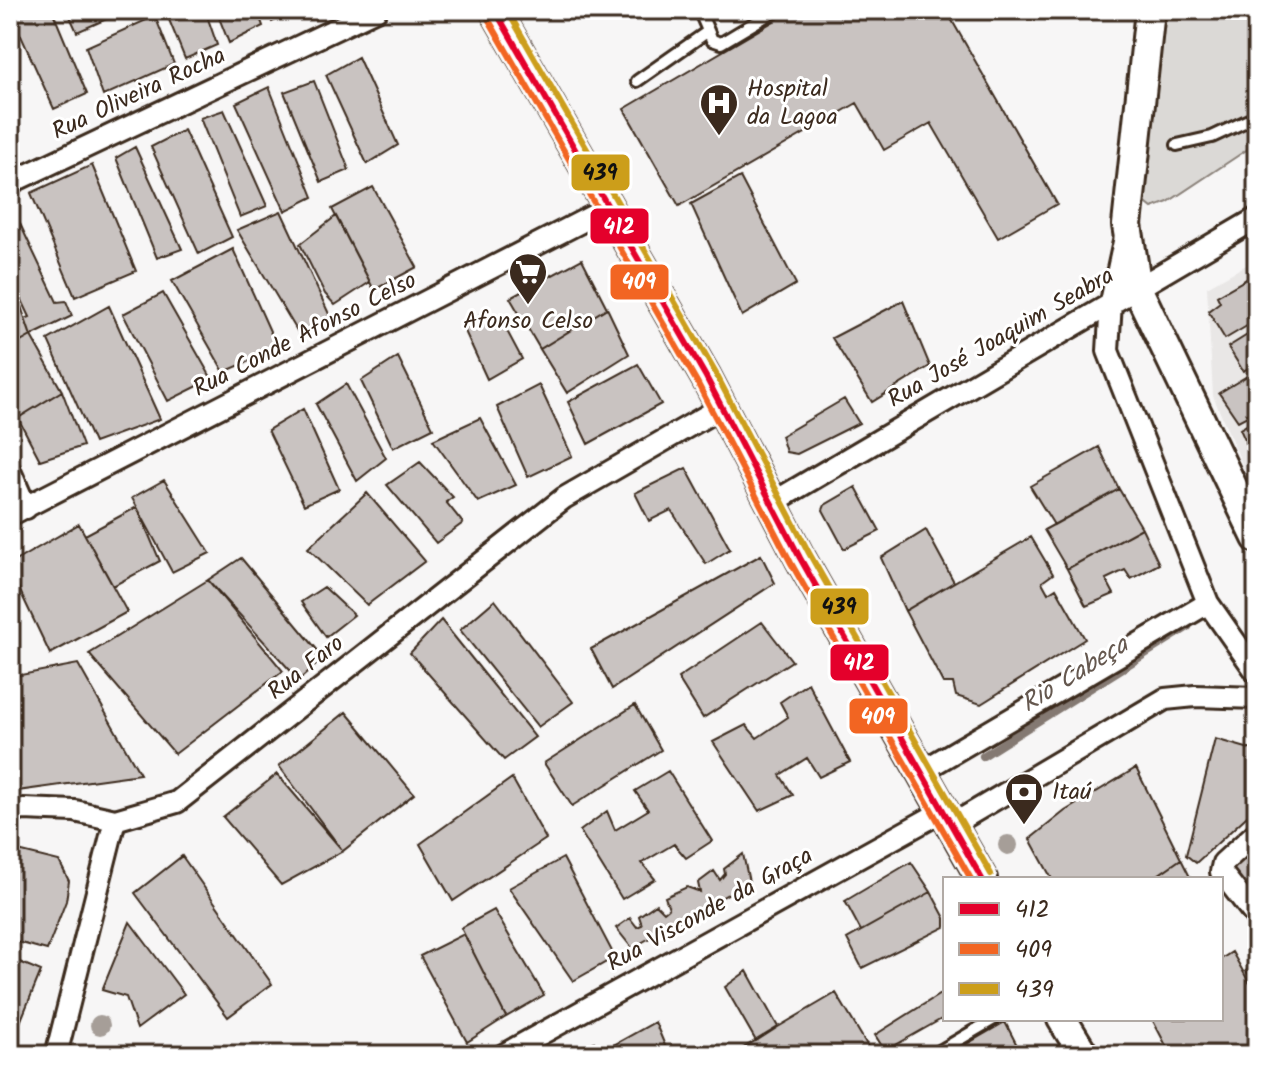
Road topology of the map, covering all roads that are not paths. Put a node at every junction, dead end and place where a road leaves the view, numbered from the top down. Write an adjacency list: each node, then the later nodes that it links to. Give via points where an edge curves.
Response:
1 (376, 10): 10 (street, Rua Oliveira Rocha)
2 (495, 10): 11 (main road)
3 (699, 10): 6 (lane)
4 (776, 10): 6 (lane, via 721,43)
5 (1150, 10): 13 (main road)
6 (707, 32): 7 (lane)
7 (637, 81)
8 (1257, 116): 9 (lane, via 1212,137)
9 (1177, 145)
10 (10, 183)
11 (608, 208): 16 (main road); 19 (street, Rua Conde Afonso Celso)
12 (1257, 218): 14 (street, Rua José Joaquim Seabra)
13 (1127, 225): 14 (main road); 15 (street)
14 (1137, 288): 15 (street, Rua José Joaquim Seabra); 20 (main road)
15 (1111, 302): 18 (street, Rua José Joaquim Seabra); 21 (street, via 1108,351)
16 (722, 407): 18 (main road); 27 (street, Rua Faro, via 564,498 177,802)
17 (10, 471): 19 (street)
18 (772, 503): 24 (main road)
19 (18, 511)
20 (1257, 538)
21 (1208, 603): 22 (street); 24 (street)
22 (1257, 673)
23 (1257, 698): 26 (street, Rua Visconde da Graça, via 1165,699)
24 (922, 771): 26 (main road)
25 (10, 813): 27 (street, via 75,811)
26 (947, 818): 29 (main road); 34 (street, Rua Visconde da Graça)
27 (115, 820): 33 (street)
28 (1257, 832): 30 (street, via 1223,863 1221,872)
29 (981, 877)
30 (1257, 918)
31 (991, 1021): 35 (lane)
32 (1063, 1021): 36 (main road)
33 (56, 1055)
34 (503, 1055)
35 (933, 1055)
36 (1084, 1055)

